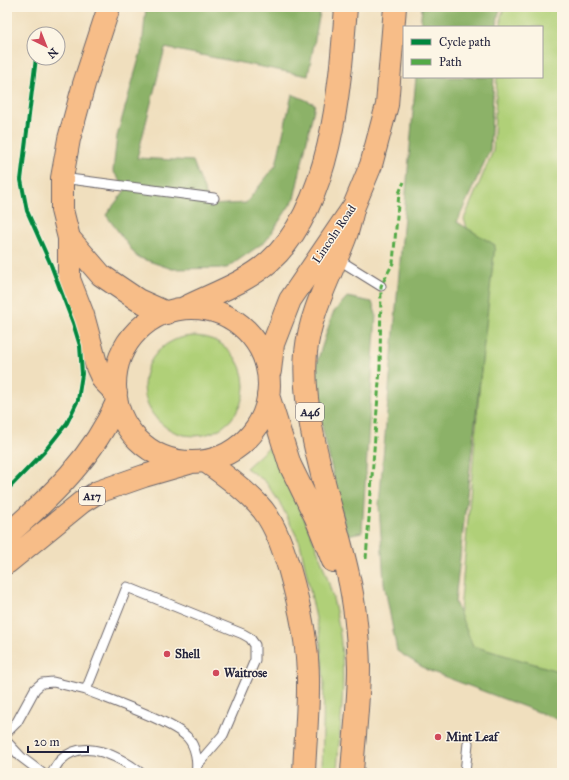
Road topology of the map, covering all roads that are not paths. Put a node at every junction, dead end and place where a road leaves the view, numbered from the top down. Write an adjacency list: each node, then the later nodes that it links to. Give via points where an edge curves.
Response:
1 (109, 7): 4 (highway, via 71,132)
2 (346, 7): 10 (highway, via 342,68 329,140 310,202 298,226 269,262 246,279)
3 (395, 7): 6 (highway, Lincoln Road / A46, via 387,105 371,165)
4 (62, 178): 5 (lane); 7 (highway, via 62,210)
5 (214, 198)
6 (354, 206): 8 (highway, A46, via 346,236); 11 (highway, Lincoln Road / A46, via 290,300 273,344)
7 (69, 238): 10 (highway, via 101,275 138,300); 12 (highway, via 69,279 83,315 97,368)
8 (336, 258): 9 (lane); 16 (highway, A46, via 312,322 306,351 306,380 315,439 349,576)
9 (381, 286)
10 (174, 311): 11 (highway, via 214,311 242,327 255,340 262,353 268,371); 12 (highway, via 146,324 129,342 118,365)
11 (269, 390): 13 (highway, via 262,417 250,435 239,446 226,453); 16 (highway, A46, via 290,465 325,540)
12 (117, 398): 13 (highway, via 124,420 142,443 161,455 177,460); 14 (highway, A17, via 96,441 73,472 48,499)
13 (200, 461): 15 (highway, A17, via 98,492 82,502); 25 (highway, via 245,492 263,510 276,532 286,560 296,593 306,649 308,688)
14 (7, 535)
15 (7, 564)
16 (354, 621): 26 (highway, A46, via 359,668)
17 (86, 690): 18 (lane, via 53,682 42,683 35,689 17,722); 21 (lane, via 176,728 193,746); 21 (lane, via 127,587 250,638 255,645 255,660 223,735)
18 (7, 732)
19 (7, 742): 22 (lane)
20 (468, 743): 27 (lane)
21 (197, 769)
22 (42, 773)
23 (52, 773): 24 (lane, via 61,760 75,751 92,749 108,754)
24 (141, 773)
25 (304, 773)
26 (352, 773)
27 (465, 773)

